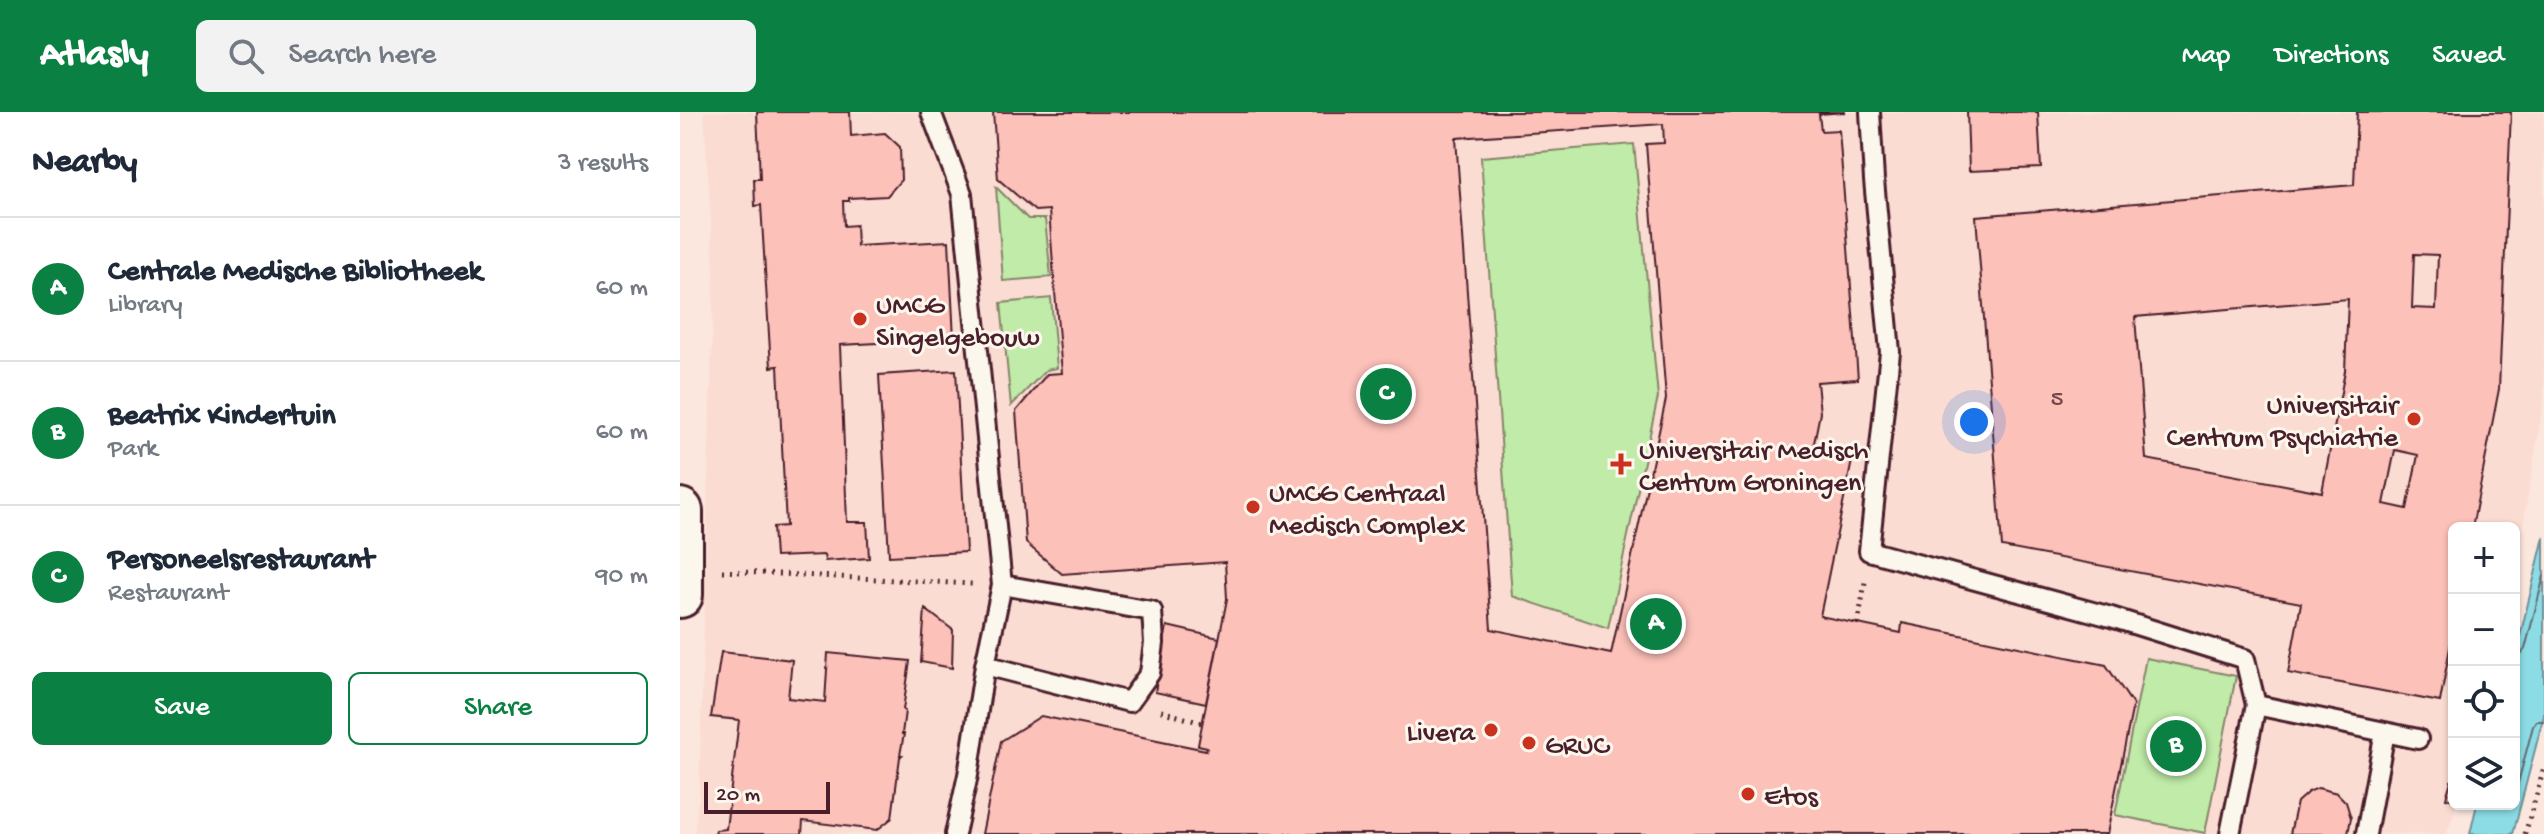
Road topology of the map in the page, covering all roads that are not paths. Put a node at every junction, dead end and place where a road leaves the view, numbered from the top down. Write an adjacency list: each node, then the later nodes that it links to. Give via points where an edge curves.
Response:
1 (931, 112): 5 (lane, via 962,194)
2 (1870, 112): 7 (lane, via 1890,352 1869,551 2245,659)
3 (680, 511): 4 (street)
4 (681, 581)
5 (1002, 585): 6 (lane); 6 (lane, via 1152,611 1150,673 1129,702)
6 (985, 665): 10 (lane)
7 (2256, 705): 8 (lane); 11 (lane)
8 (2385, 732): 9 (lane); 12 (lane)
9 (2418, 739)
10 (955, 834)
11 (2230, 834)
12 (2366, 834)

